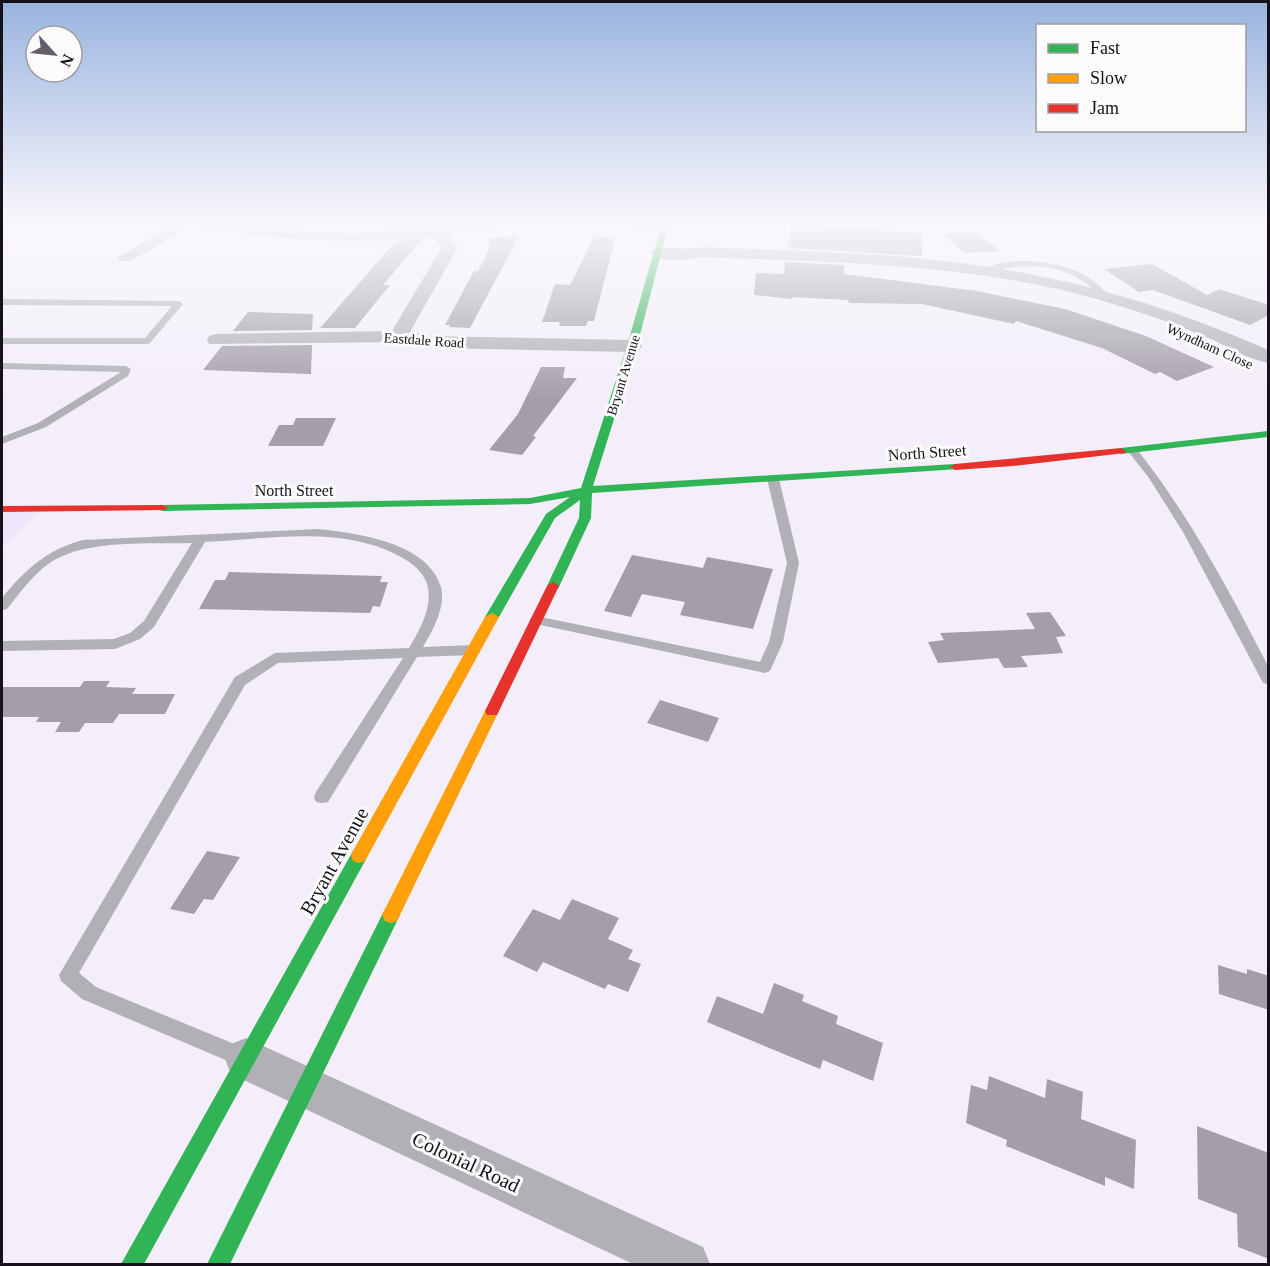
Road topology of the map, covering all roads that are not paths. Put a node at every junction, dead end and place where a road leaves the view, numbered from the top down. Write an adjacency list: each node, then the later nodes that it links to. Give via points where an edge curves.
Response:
1 (431, 282): 7 (street, via 401,331)
2 (650, 282): 10 (main road, Bryant Avenue)
3 (1004, 282): 5 (street, Wyndham Close)
4 (1044, 282): 5 (street, Wyndham Close)
5 (1100, 300): 11 (street, Wyndham Close)
6 (2, 302): 9 (lane, via 179,304 147,341)
7 (406, 336): 8 (street, Eastdale Road); 10 (street, Eastdale Road, via 427,342)
8 (216, 340)
9 (2, 341)
10 (632, 346): 21 (main road, Bryant Avenue, via 603,453)
11 (1262, 359): 13 (street, Wyndham Close)
12 (2, 366): 15 (lane, via 126,369 125,374 42,425)
13 (1269, 373)
14 (1269, 434): 16 (main road, North Street)
15 (2, 441)
16 (1132, 450): 18 (main road, North Street); 31 (lane, via 1185,521)
17 (640, 475): 20 (main road)
18 (773, 479): 20 (main road, North Street); 27 (lane, via 793,563 776,642 765,668)
19 (547, 482): 21 (main road, North Street)
20 (659, 486): 21 (main road, North Street)
21 (586, 490): 23 (main road, North Street, via 530,501); 27 (main road, Bryant Avenue, via 585,518); 29 (main road, Bryant Avenue, via 550,516)
22 (2, 509): 23 (main road, North Street)
23 (26, 509): 24 (lane)
24 (2, 519)
25 (201, 538): 26 (lane, via 83,544 59,550 38,563); 28 (lane, via 149,624 135,636 115,644); 30 (lane, via 351,535 403,555 426,568 435,587 430,619)
26 (2, 606)
27 (536, 620): 34 (main road, Bryant Avenue)
28 (2, 646)
29 (473, 650): 30 (lane); 33 (main road, Bryant Avenue)
30 (413, 652): 32 (lane); 33 (lane, via 274,658 240,681 68,975 89,993)
31 (1269, 679)
32 (322, 797)
33 (246, 1059): 34 (street, Colonial Road); 35 (main road, Bryant Avenue)
34 (306, 1088): 36 (main road, Bryant Avenue); 37 (street, Colonial Road)
35 (132, 1264)
36 (218, 1264)
37 (686, 1264)

